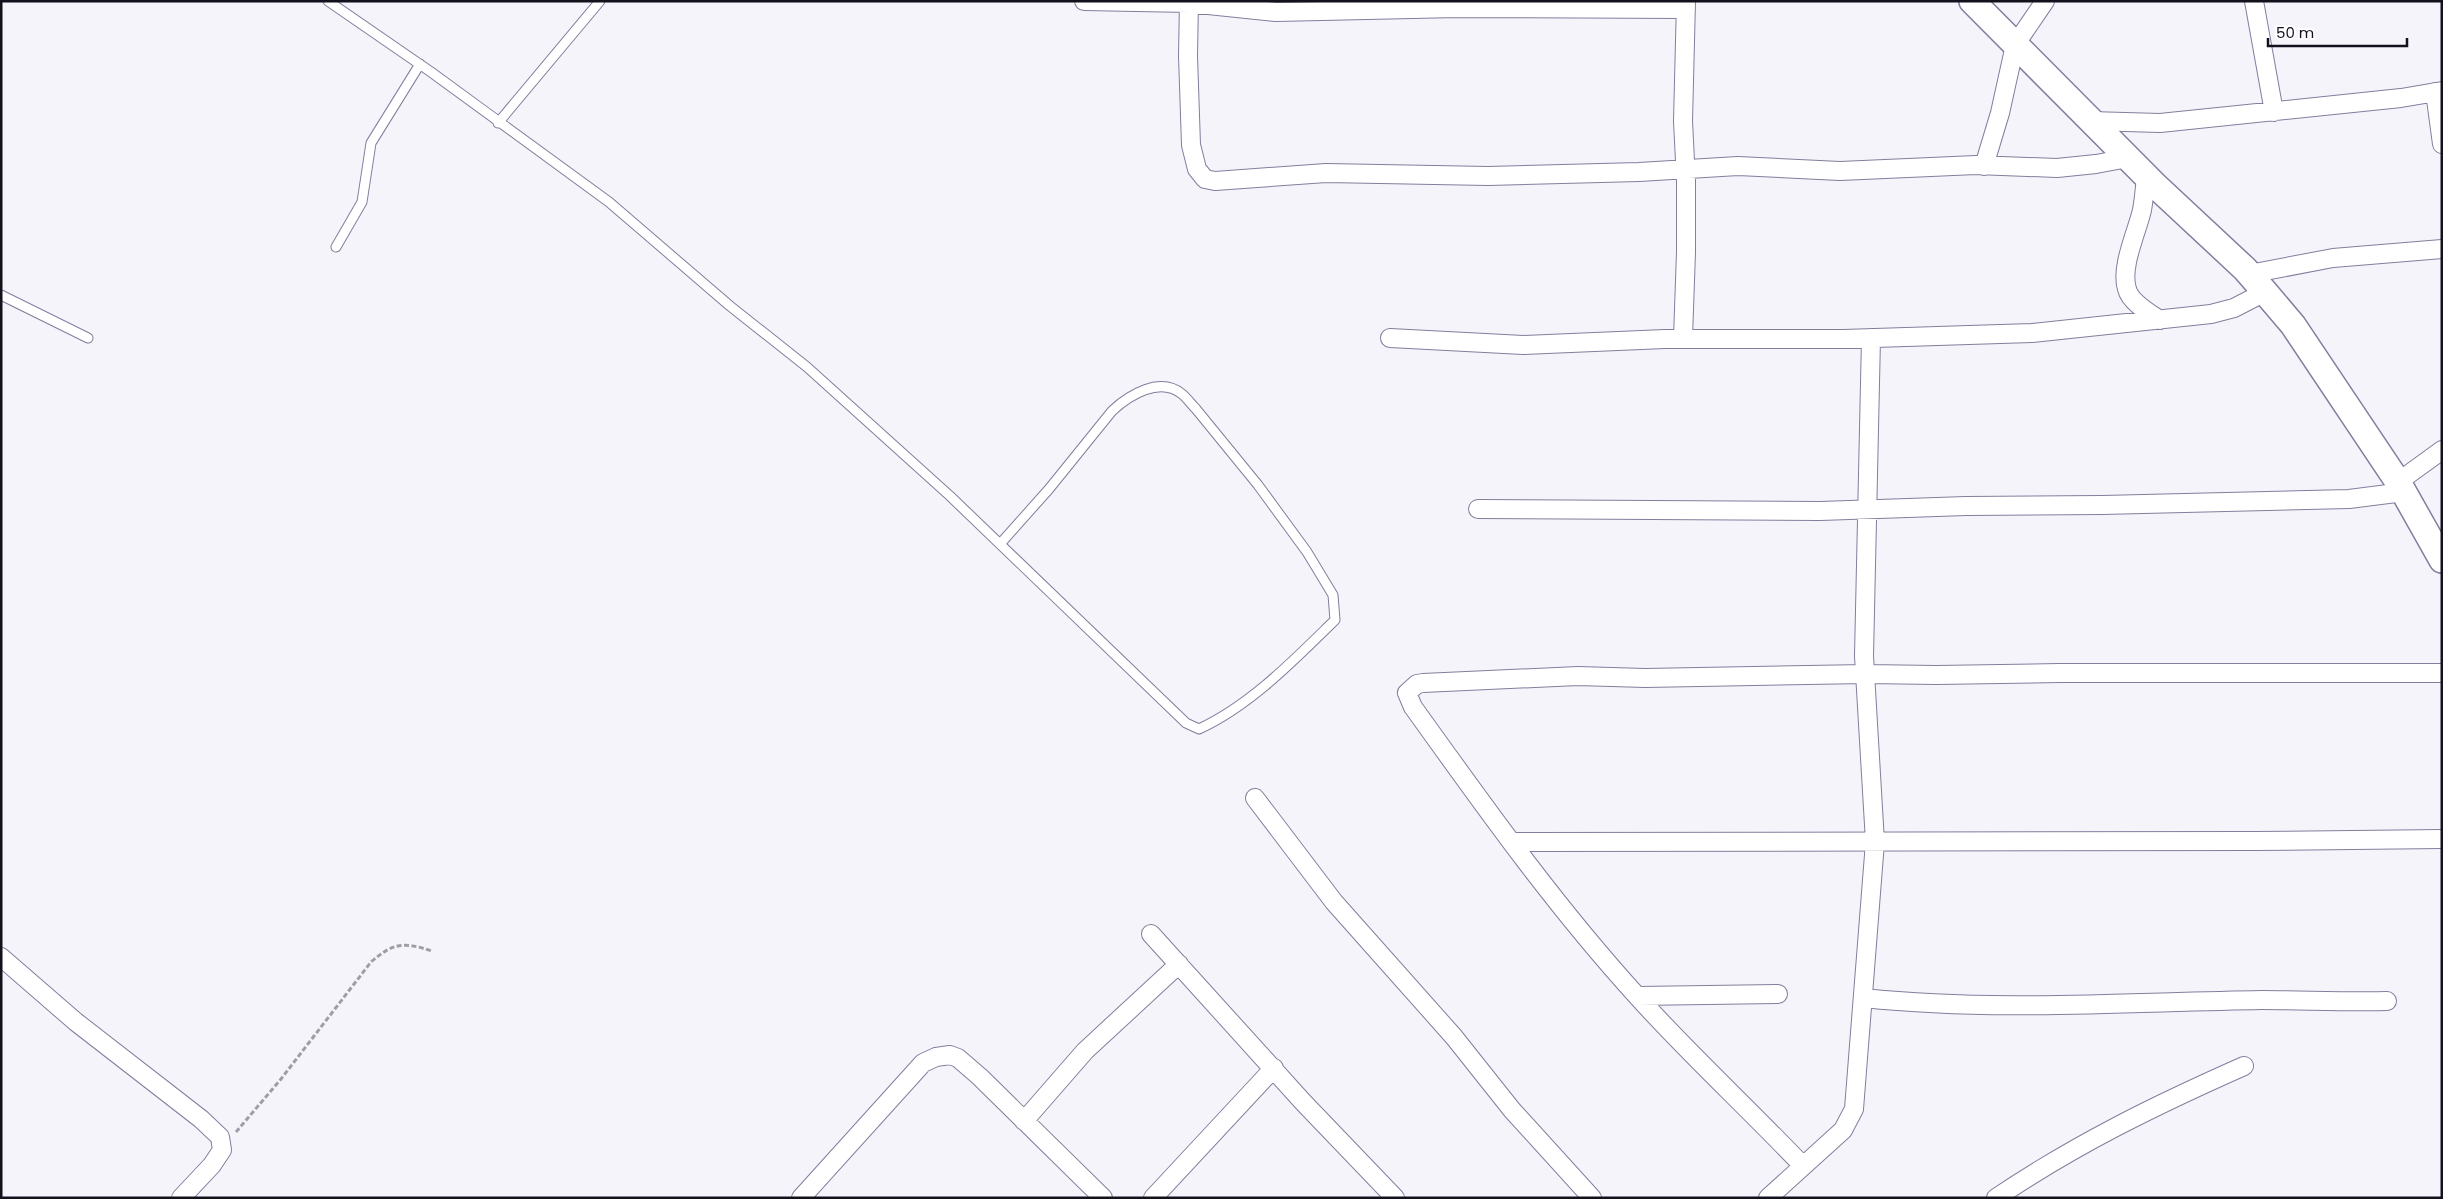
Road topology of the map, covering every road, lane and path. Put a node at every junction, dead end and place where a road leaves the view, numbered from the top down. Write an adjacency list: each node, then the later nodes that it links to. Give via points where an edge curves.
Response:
1 (328, 1): 12 (lane)
2 (600, 1): 16 (lane)
3 (1084, 1): 7 (street)
4 (1972, 1): 11 (street)
5 (2045, 1): 11 (street)
6 (2254, 1): 14 (street)
7 (1189, 2): 10 (street, via 1276,12); 20 (street, via 1191,145 1197,169 1205,179 1326,174 1488,176)
8 (1520, 5): 9 (street); 10 (street)
9 (1686, 5): 20 (street, via 1683,121)
10 (1350, 6)
11 (2015, 45): 15 (street); 19 (street)
12 (420, 64): 16 (lane); 22 (lane, via 371,144 362,202)
13 (2439, 91): 14 (street); 17 (street)
14 (2274, 112): 15 (street, via 2160,123)
15 (2090, 120): 18 (street)
16 (498, 123): 36 (lane, via 609,202 807,367 884,434)
17 (2442, 144)
18 (2128, 158): 19 (street, via 2057,168); 21 (street)
19 (1984, 166): 20 (street, via 1840,171 1738,166)
20 (1686, 168): 30 (street)
21 (2146, 176): 24 (street); 27 (street, via 2126,282 2127,291 2136,302)
22 (336, 247)
23 (2442, 249): 24 (street, via 2333,258)
24 (2249, 274): 25 (street)
25 (2265, 292): 27 (street, via 2234,308); 33 (street, via 2293,325)
26 (1, 295): 28 (lane)
27 (2160, 320): 31 (street, via 2032,333)
28 (88, 338)
29 (1390, 338): 30 (street, via 1523,345)
30 (1683, 338): 31 (street)
31 (1871, 338): 35 (street)
32 (2442, 450): 33 (street)
33 (2401, 487): 35 (street, via 2349,499); 37 (street)
34 (1478, 508): 35 (street, via 1710,512)
35 (1867, 510): 39 (street)
36 (1000, 544): 36 (lane, via 1186,723 1199,729 1252,695 1335,620 1333,594 1285,520 1196,409 1182,394 1169,388 1140,391 1112,411)
37 (2442, 560)
38 (2442, 673): 39 (street)
39 (1866, 674): 42 (street, via 1578,676 1417,684 1407,694 1413,707); 43 (street)
40 (1255, 798): 62 (street, via 1334,902)
41 (2442, 839): 43 (street)
42 (1512, 842): 43 (street); 49 (street, via 1579,929)
43 (1875, 842): 50 (street)
44 (1152, 934): 47 (street)
45 (432, 951): 55 (path, via 411,944 398,945 385,950 371,962)
46 (1, 957): 55 (street, via 76,1022 202,1119 220,1137)
47 (1179, 964): 53 (street); 54 (street, via 1085,1051)
48 (1778, 994): 49 (street)
49 (1637, 996): 56 (street)
50 (1864, 998): 51 (street, via 1914,1003 2062,1007 2262,1000); 56 (street, via 1854,1110 1844,1130)
51 (2387, 1001)
52 (2244, 1066): 64 (street, via 2133,1116 2088,1140)
53 (1274, 1068): 60 (street); 61 (street)
54 (1024, 1121): 58 (street, via 958,1058 950,1055 936,1057 923,1063); 59 (street)
55 (222, 1150): 57 (street)
56 (1804, 1166): 63 (street)
57 (181, 1198)
58 (801, 1198)
59 (1103, 1198)
60 (1153, 1198)
61 (1395, 1198)
62 (1592, 1198)
63 (1768, 1198)
64 (1996, 1198)

